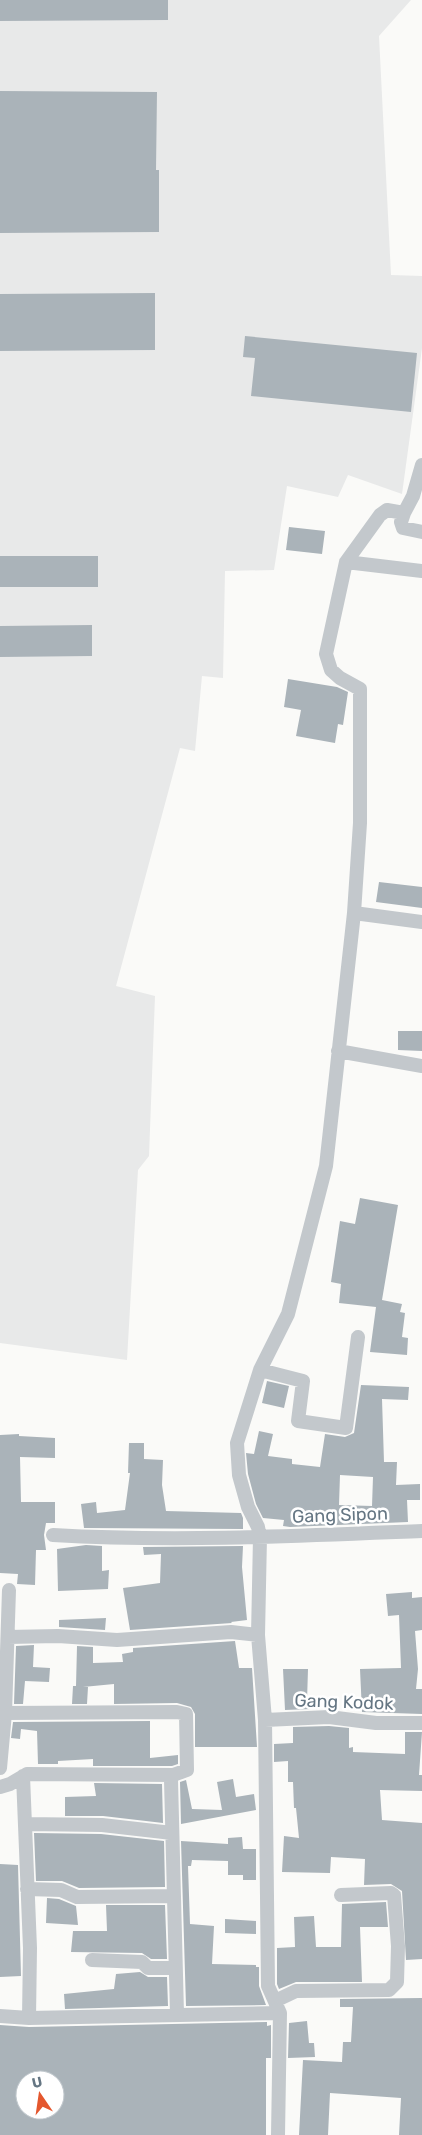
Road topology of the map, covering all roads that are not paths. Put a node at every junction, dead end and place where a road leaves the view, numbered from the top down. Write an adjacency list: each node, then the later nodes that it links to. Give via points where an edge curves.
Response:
1 (422, 465): 2 (street)
2 (404, 513): 3 (street, via 403,528); 4 (street, via 387,510 380,515)
3 (422, 532)
4 (346, 562): 5 (street); 6 (street, via 326,654 331,670 360,689 360,823)
5 (422, 572)
6 (354, 913): 7 (street); 8 (street)
7 (422, 922)
8 (338, 1051): 9 (street); 11 (street, via 326,1166 288,1314)
9 (422, 1066)
10 (358, 1337): 11 (street, via 346,1428 298,1420 303,1381)
11 (260, 1370): 14 (street, via 237,1443 239,1475)
12 (422, 1531): 14 (street, Gang Sipon)
13 (53, 1535): 14 (street, Gang Sipon)
14 (260, 1537): 16 (street)
15 (9, 1590): 17 (street)
16 (258, 1635): 17 (street, via 232,1632 118,1640); 19 (street)
17 (8, 1637): 18 (street)
18 (5, 1713): 21 (street); 22 (street, via 183,1712 187,1718 187,1770)
19 (265, 1720): 20 (street, Gang Kodok, via 329,1717); 32 (street, via 268,1986)
20 (422, 1723)
21 (0, 1768)
22 (173, 1775): 23 (street); 26 (street)
23 (23, 1776): 24 (street); 25 (street)
24 (0, 1787)
25 (26, 1824): 26 (street, via 102,1825); 27 (street)
26 (172, 1833): 29 (street)
27 (28, 1889): 29 (street, via 61,1890 77,1897); 35 (street)
28 (341, 1895): 32 (street, via 394,1895 397,1982 389,1990 296,1991)
29 (174, 1896): 31 (street)
30 (92, 1960): 31 (street, via 142,1962 148,1968)
31 (175, 1968): 33 (street)
32 (277, 2007): 33 (street); 36 (street)
33 (178, 2014): 35 (street)
34 (0, 2016): 35 (street)
35 (30, 2018)
36 (278, 2135)

